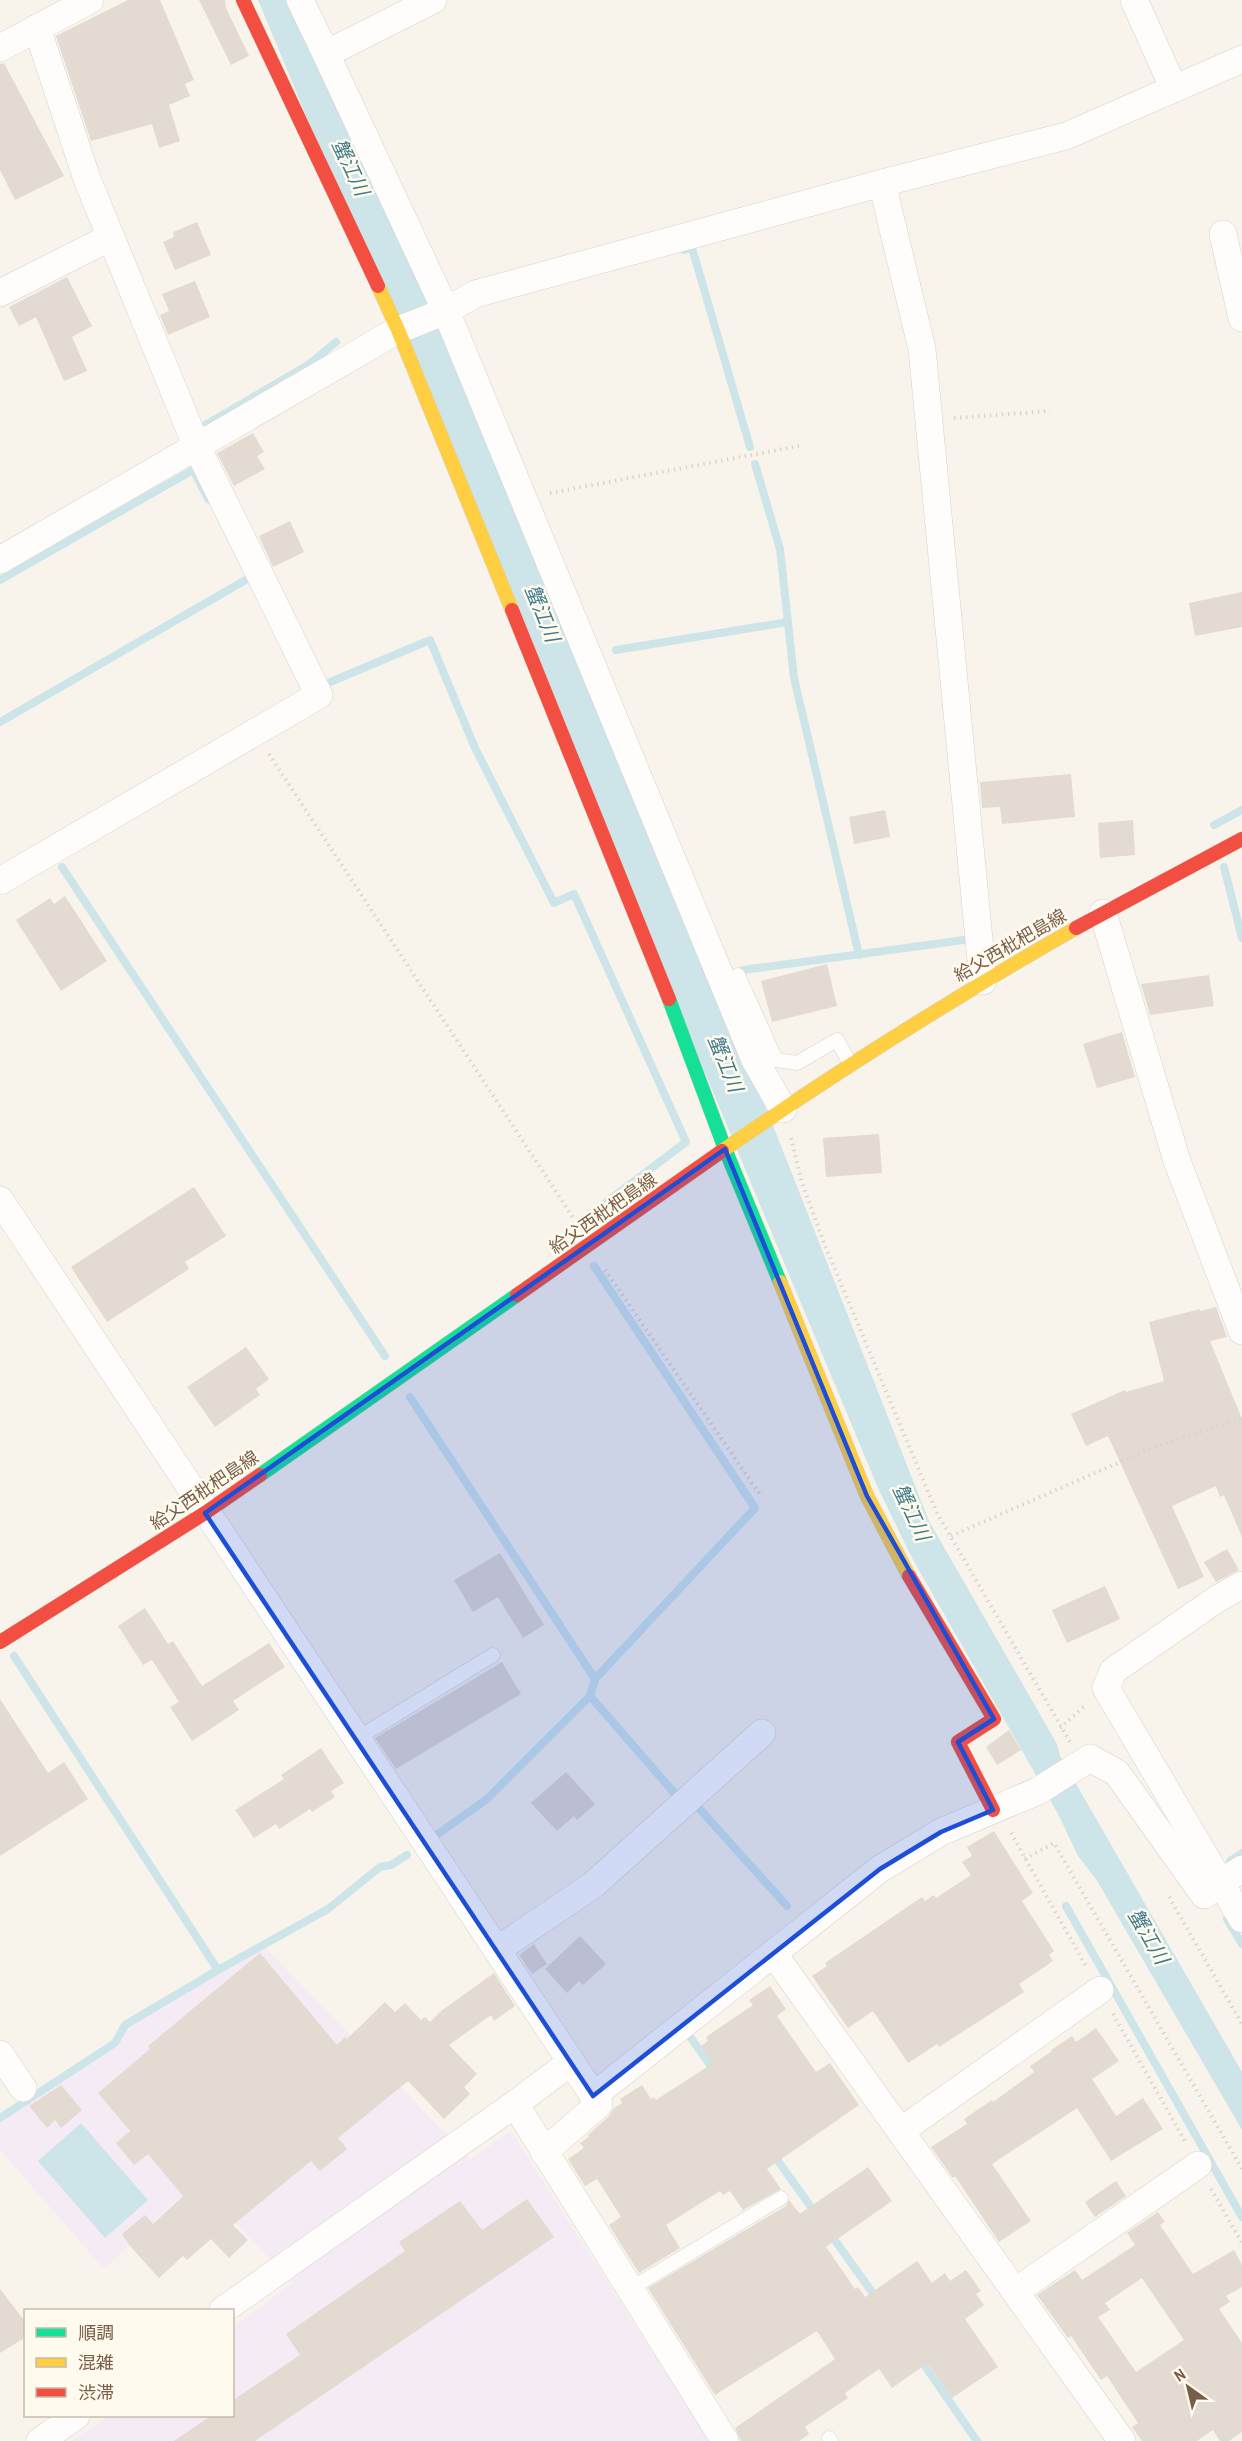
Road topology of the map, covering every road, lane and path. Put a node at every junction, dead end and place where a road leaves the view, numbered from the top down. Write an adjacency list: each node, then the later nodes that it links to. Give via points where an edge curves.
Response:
1 (90, 0): 6 (street)
2 (243, 0): 18 (street)
3 (300, 0): 9 (street)
4 (433, 0): 9 (street)
5 (1134, 0): 11 (street)
6 (63, 6): 7 (street)
7 (37, 28): 8 (street); 14 (street, via 87,179)
8 (0, 48)
9 (326, 54): 16 (street)
10 (1242, 58): 11 (street)
11 (1174, 89): 12 (street, via 1066,136)
12 (882, 183): 16 (street, via 475,294); 20 (street, via 922,349)
13 (1222, 234): 17 (street)
14 (111, 237): 15 (street); 22 (street)
15 (0, 293)
16 (446, 311): 18 (street); 23 (street)
17 (1242, 318)
18 (398, 330): 22 (street); 33 (street, via 681,1028)
19 (1050, 411): 20 (path)
20 (929, 420): 30 (street)
21 (799, 446): 23 (path)
22 (197, 447): 24 (street); 25 (street, via 319,696)
23 (523, 498): 32 (street, via 755,1060)
24 (0, 560)
25 (255, 733): 27 (street); 35 (path)
26 (1242, 839): 28 (street, 給父西枇杷島線)
27 (0, 881)
28 (1103, 913): 30 (street, 給父西枇杷島線); 36 (street, via 1177,1161)
29 (738, 975): 31 (lane, via 776,1060 797,1063 837,1040)
30 (983, 981): 31 (street, 給父西枇杷島線)
31 (851, 1065): 32 (street, 給父西枇杷島線)
32 (783, 1109): 33 (street, 給父西枇杷島線); 40 (path, via 802,1183 824,1243 937,1513)
33 (725, 1149): 35 (street, 給父西枇杷島線); 49 (street, via 867,1496 904,1568 994,1719 958,1742)
34 (0, 1200): 39 (street)
35 (588, 1244): 38 (path); 39 (street, 給父西枇杷島線)
36 (1242, 1331)
37 (1242, 1419): 40 (path, via 1152,1448)
38 (760, 1496)
39 (205, 1513): 42 (street, 給父西枇杷島線); 47 (street)
40 (951, 1536): 45 (path)
41 (1242, 1585): 44 (street, via 1113,1671)
42 (0, 1642)
43 (493, 1655): 47 (lane)
44 (1106, 1688): 45 (path); 51 (street)
45 (1060, 1728): 48 (path)
46 (762, 1733): 53 (street, via 593,1885)
47 (356, 1739): 53 (street)
48 (1080, 1764): 49 (street, via 1038,1791); 51 (street, via 1090,1758 1117,1773 1204,1894)
49 (995, 1809): 50 (path); 54 (street, via 940,1832 880,1869)
50 (1025, 1859): 55 (path); 64 (path, via 1054,1843)
51 (1231, 1876): 52 (street)
52 (1242, 1918)
53 (496, 1950): 57 (street)
54 (773, 1953): 59 (street); 61 (street)
55 (1100, 1990): 61 (street); 63 (path)
56 (0, 2054): 58 (street)
57 (571, 2062): 59 (street); 60 (street)
58 (23, 2088)
59 (593, 2096): 62 (street, via 599,2104)
60 (514, 2104): 62 (street); 69 (street)
61 (902, 2130): 68 (street)
62 (544, 2152): 67 (street)
63 (1198, 2165): 66 (path); 68 (street)
64 (1242, 2169)
65 (781, 2198): 67 (lane)
66 (1242, 2243)
67 (630, 2289): 72 (street)
68 (1016, 2291): 73 (street)
69 (224, 2309)
70 (73, 2417): 71 (street)
71 (40, 2441)
72 (725, 2441)
73 (1122, 2441)

